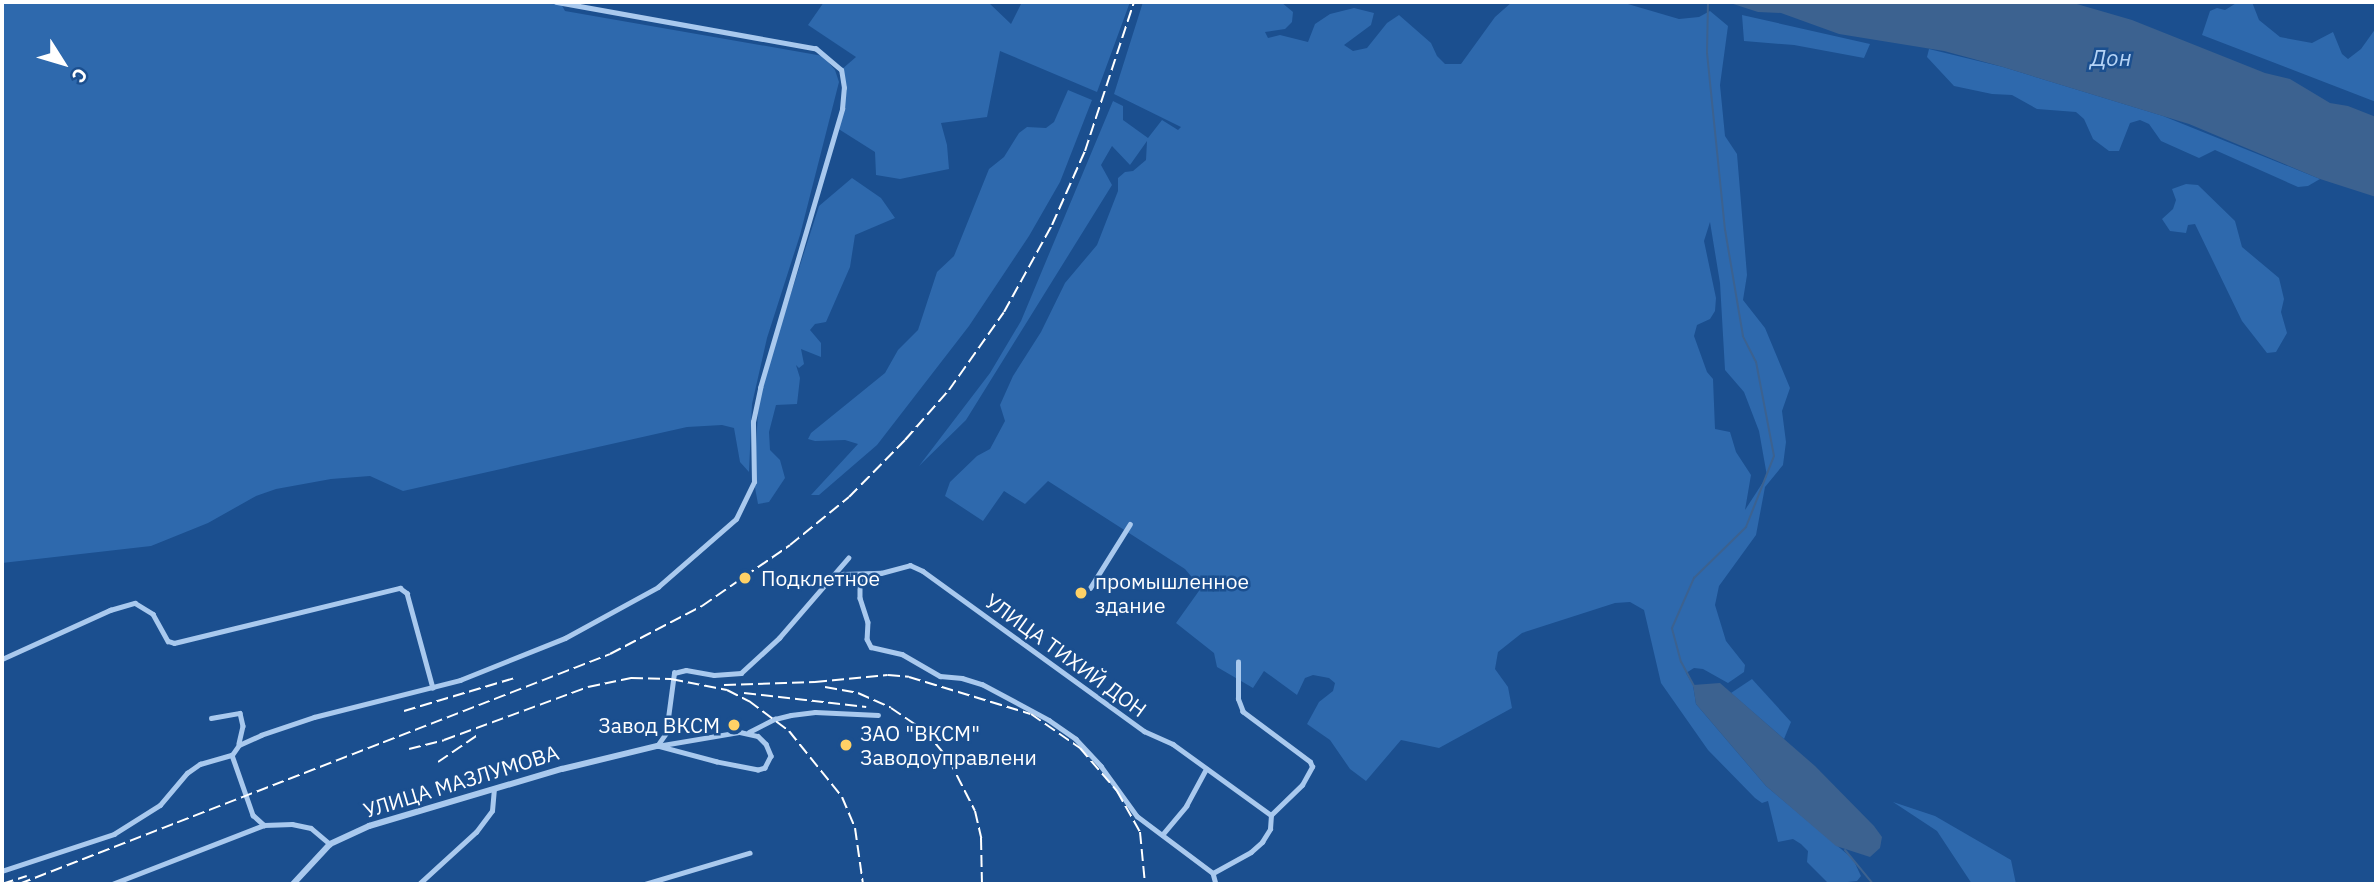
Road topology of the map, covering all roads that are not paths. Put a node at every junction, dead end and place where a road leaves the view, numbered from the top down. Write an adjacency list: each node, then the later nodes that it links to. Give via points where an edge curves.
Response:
1 (556, 2): 9 (street, via 816,50 841,70 842,109 753,422 754,481 736,519 658,587 565,638)
2 (1130, 524): 6 (street)
3 (848, 558): 5 (street)
4 (860, 575): 5 (street, УЛИЦА ТИХИЙ ДОН); 16 (street, УЛИЦА ТИХИЙ ДОН, via 910,565 923,571 1144,731 1173,744); 20 (street, via 871,647 902,654 940,677 982,684 1049,720 1076,739 1137,816)
5 (831, 579): 14 (street, via 741,673 674,673 666,733)
6 (1090, 588)
7 (2, 659): 9 (street, via 135,603 153,614 174,643 400,588 407,593)
8 (1238, 662): 18 (street, via 1238,699 1243,712 1312,767 1302,785)
9 (433, 688): 13 (street, via 314,717)
10 (878, 715): 12 (street, via 791,715)
11 (211, 718): 13 (street, via 240,713)
12 (748, 733): 14 (street); 14 (street, via 758,736 771,756 765,768)
13 (239, 745): 15 (street)
14 (657, 746): 17 (street, УЛИЦА МАЗЛУМОВА)
15 (232, 755): 19 (street, via 253,815); 23 (street, via 200,764 160,805 114,834)
16 (1206, 769): 18 (street, УЛИЦА ТИХИЙ ДОН); 20 (street, via 1186,806)
17 (494, 789): 21 (street, УЛИЦА МАЗЛУМОВА, via 369,826); 27 (street, via 492,811 476,832)
18 (1271, 815): 24 (street, via 1262,842)
19 (264, 825): 21 (street, via 311,828); 25 (street)
20 (1162, 835): 24 (street)
21 (330, 844): 26 (street, УЛИЦА МАЗЛУМОВА)
22 (748, 853): 28 (street)
23 (2, 872)
24 (1213, 873): 29 (street)
25 (112, 884)
26 (293, 884)
27 (419, 884)
28 (645, 884)
29 (1216, 884)

